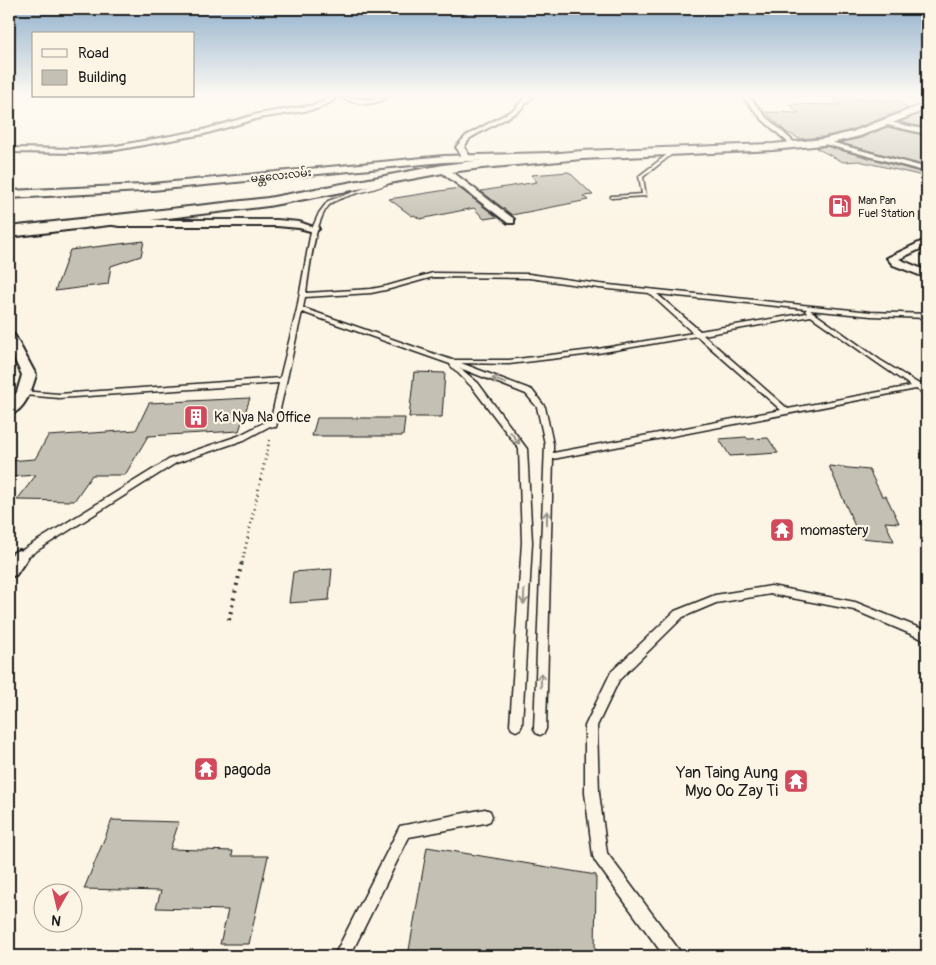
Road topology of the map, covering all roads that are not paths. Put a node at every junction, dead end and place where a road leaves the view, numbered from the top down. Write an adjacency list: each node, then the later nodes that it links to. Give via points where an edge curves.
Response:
1 (154, 141): 7 (street, via 83,151)
2 (465, 141): 10 (street, via 460,147)
3 (790, 141): 6 (street)
4 (828, 141): 5 (main road)
5 (823, 142): 6 (main road); 12 (street)
6 (794, 145): 8 (main road)
7 (9, 150)
8 (674, 151): 9 (main road); 15 (lane, via 641,177 644,195)
9 (582, 156): 10 (main road, မန္တလေးလမ်း); 11 (main road)
10 (468, 158): 14 (main road, မန္တလေးလမ်း, via 142,188)
11 (443, 169): 13 (main road); 17 (street)
12 (927, 170)
13 (400, 177): 16 (main road, via 268,202); 18 (lane, via 330,202)
14 (9, 195)
15 (613, 197)
16 (100, 220): 18 (street, via 129,223 277,222); 19 (main road)
17 (511, 221)
18 (314, 229): 23 (lane)
19 (9, 232)
20 (927, 242): 21 (street, via 892,258)
21 (927, 275)
22 (650, 291): 23 (lane, via 528,276 432,275 371,291); 24 (lane); 28 (lane)
23 (303, 295): 25 (lane)
24 (802, 306): 26 (lane); 27 (lane)
25 (300, 309): 30 (lane); 31 (lane)
26 (812, 314): 28 (lane); 33 (lane)
27 (927, 316)
28 (700, 334): 30 (lane, via 509,362); 37 (lane)
29 (9, 336): 34 (street, via 29,375)
30 (449, 361): 38 (lane, one-way to 30, via 549,444 541,407 529,392); 41 (lane, one-way to 41, via 475,385 523,449 527,542)
31 (284, 380): 34 (lane, via 59,396); 39 (lane, via 274,423 173,461)
32 (927, 385): 33 (lane)
33 (918, 387): 35 (lane); 37 (lane)
34 (24, 393): 36 (street)
35 (927, 393)
36 (9, 411)
37 (787, 412): 38 (lane)
38 (548, 457): 42 (lane, one-way to 38)
39 (14, 564)
40 (927, 636): 45 (lane, via 855,606 771,590 715,599 679,614 615,676 591,726 592,793 600,856)
41 (516, 725)
42 (540, 729)
43 (485, 816): 44 (lane, via 405,831)
44 (342, 956)
45 (673, 956)

